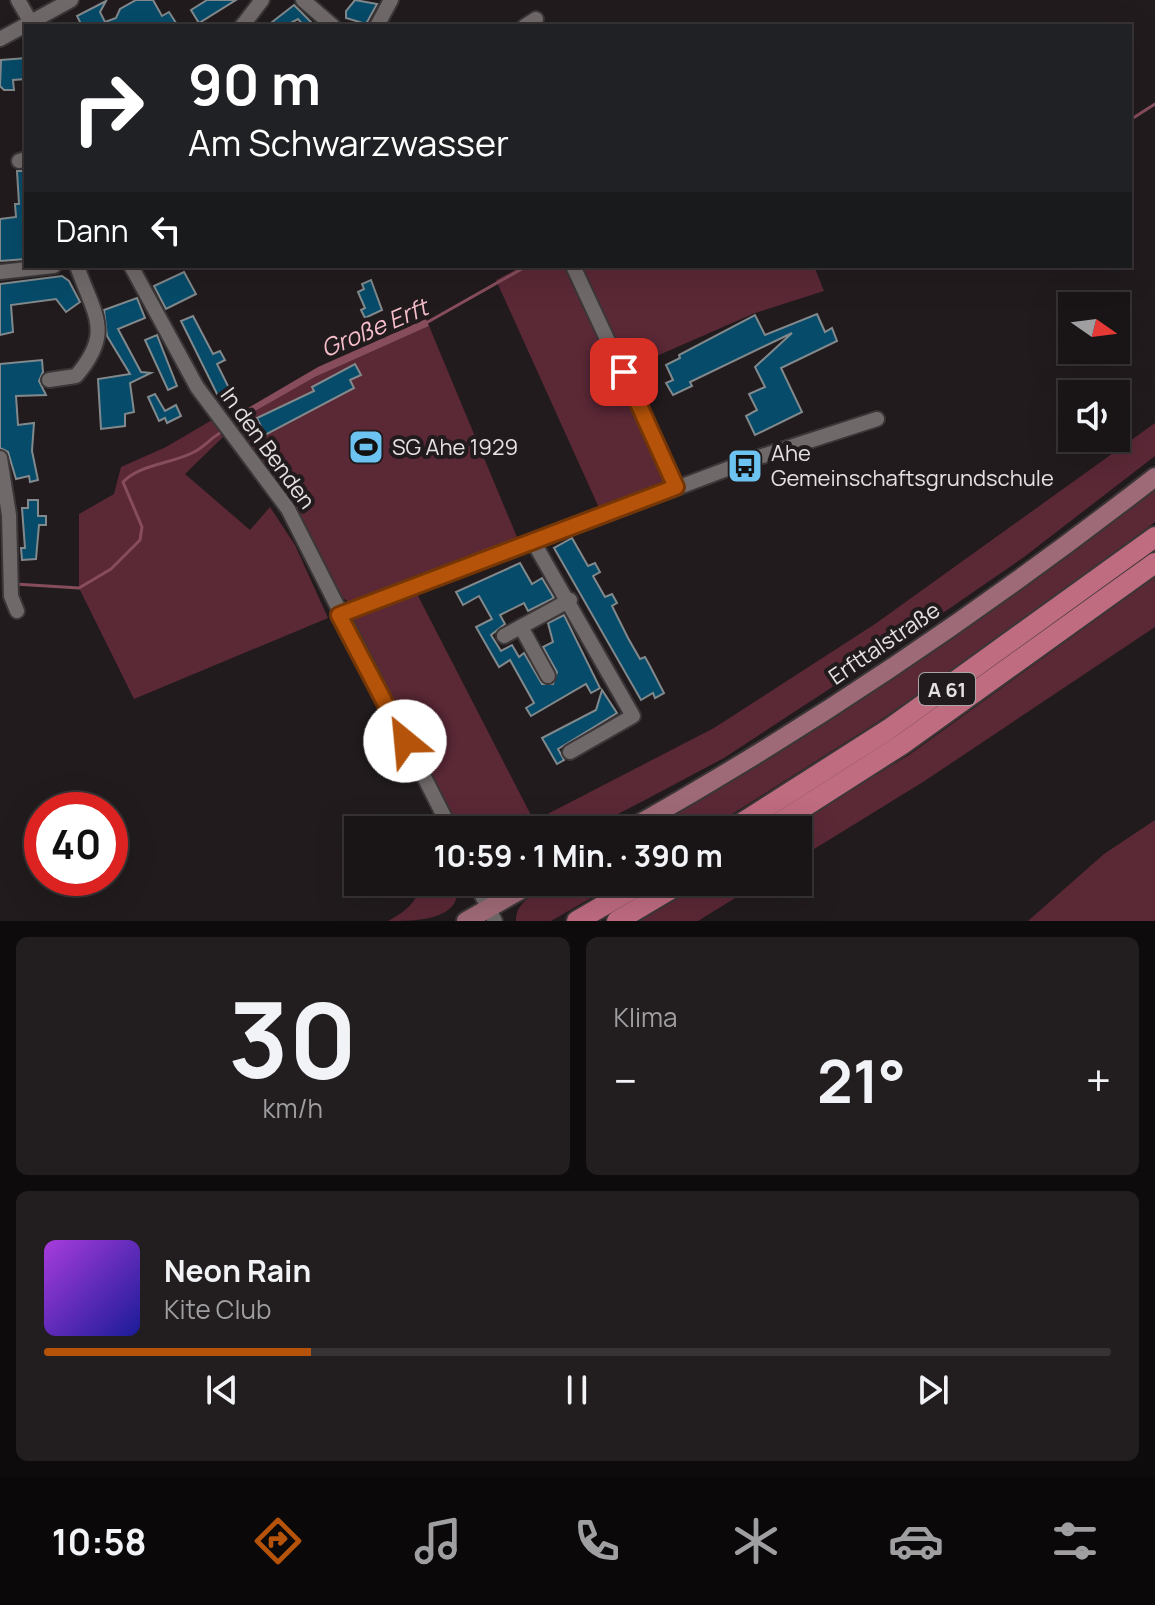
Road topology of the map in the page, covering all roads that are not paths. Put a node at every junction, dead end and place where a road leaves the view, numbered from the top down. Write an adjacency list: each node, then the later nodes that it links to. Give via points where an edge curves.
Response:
1 (18, 0): 6 (street)
2 (71, 0): 6 (street)
3 (262, 0): 7 (street)
4 (303, 0): 8 (street)
5 (391, 0): 9 (street)
6 (32, 24)
7 (244, 24)
8 (331, 24)
9 (378, 24)
10 (24, 28): 11 (street)
11 (0, 39)
12 (36, 268): 16 (street)
13 (78, 268): 17 (street, via 100,336 95,355 76,376)
14 (132, 268): 27 (street, In den Benden, via 197,387 288,509)
15 (574, 268): 21 (street)
16 (0, 272)
17 (49, 380)
18 (877, 419): 21 (street)
19 (0, 458): 26 (street)
20 (1155, 477): 33 (main road, Erfttalstraße, via 905,659)
21 (676, 487): 23 (street)
22 (1155, 537): 34 (highway, A 61, via 889,729)
23 (534, 543): 25 (street); 27 (street)
24 (1155, 563): 35 (highway, A 61, via 901,745)
25 (570, 600): 28 (street); 31 (street, via 633,716)
26 (17, 611)
27 (339, 615): 32 (street, In den Benden)
28 (521, 627): 29 (street); 30 (street)
29 (504, 636)
30 (548, 676)
31 (570, 752)
32 (444, 816)
33 (652, 816)
34 (753, 816)
35 (790, 816)
36 (482, 896): 40 (street)
37 (517, 896): 40 (main road)
38 (620, 896): 42 (highway)
39 (659, 896): 43 (highway)
40 (492, 915): 41 (main road)
41 (466, 921)
42 (577, 921)
43 (617, 921)

